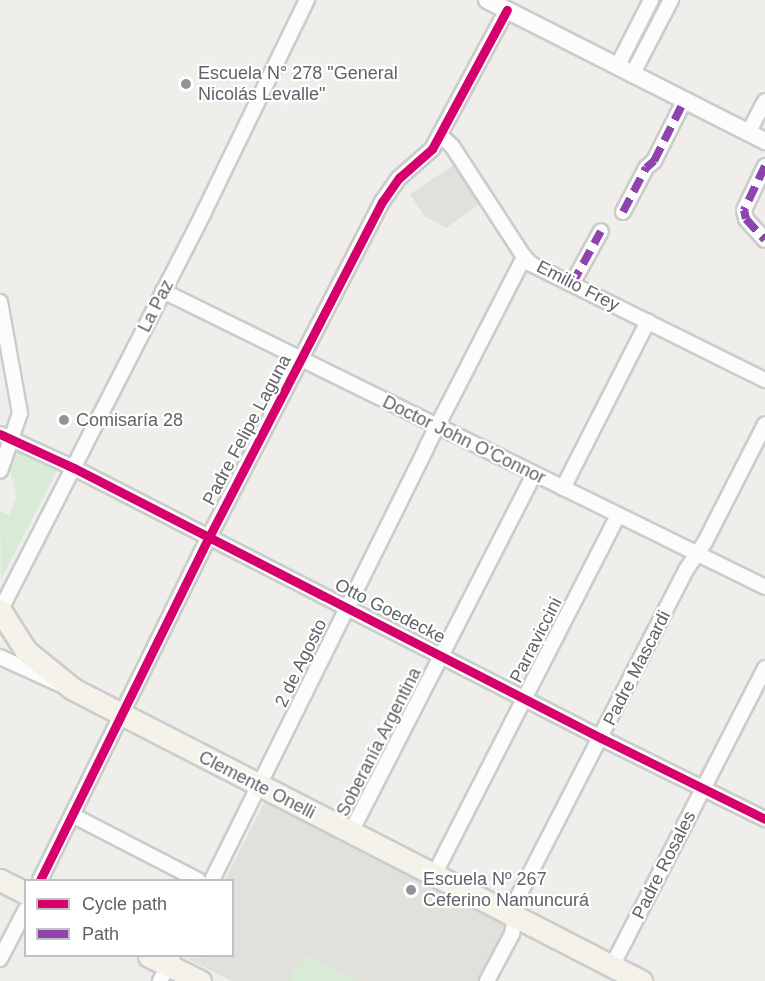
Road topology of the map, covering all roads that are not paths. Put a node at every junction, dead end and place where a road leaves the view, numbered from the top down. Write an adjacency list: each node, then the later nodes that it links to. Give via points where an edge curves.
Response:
1 (307, 0): 17 (street, La Paz)
2 (651, 0): 5 (street)
3 (671, 0): 5 (street)
4 (496, 4): 5 (street); 9 (street, Padre Felipe Laguna)
5 (625, 71): 6 (street)
6 (684, 101): 8 (street); 12 (street)
7 (765, 101): 8 (street)
8 (748, 133): 10 (street)
9 (440, 135): 15 (street, Emilio Frey, via 452,146); 20 (street, Padre Felipe Laguna, via 425,158 399,178 382,202)
10 (765, 141)
11 (765, 166): 14 (street, via 744,210 746,219)
12 (623, 212)
13 (601, 231): 16 (street)
14 (765, 240)
15 (524, 257): 16 (street, Emilio Frey); 23 (street, 2 de Agosto)
16 (572, 284): 19 (street, Emilio Frey)
17 (164, 291): 20 (street, Doctor John O'Connor); 25 (street, La Paz)
18 (0, 302): 24 (street, via 20,413)
19 (648, 321): 21 (street, Emilio Frey); 28 (street)
20 (302, 360): 23 (street, Doctor John O'Connor); 30 (street, Padre Felipe Laguna)
21 (765, 380)
22 (765, 424): 31 (street, Padre Mascardi)
23 (437, 427): 27 (street, Doctor John O'Connor); 33 (street, 2 de Agosto)
24 (6, 437): 25 (street, Otto Goedecke); 26 (street)
25 (74, 468): 30 (street, Otto Goedecke); 34 (street, La Paz)
26 (0, 471)
27 (534, 474): 28 (street, Doctor John O'Connor); 35 (street, Soberanía Argentina)
28 (564, 488): 29 (street, Doctor John O'Connor)
29 (618, 516): 31 (street, Doctor John O'Connor); 39 (street, Parraviccini)
30 (209, 537): 33 (street, Otto Goedecke); 40 (street, Padre Felipe Laguna)
31 (696, 555): 32 (street, Doctor John O'Connor); 41 (street, Padre Mascardi)
32 (765, 587)
33 (347, 608): 35 (street, Otto Goedecke); 42 (street, 2 de Agosto)
34 (0, 610): 38 (main road, via 26,651)
35 (442, 656): 39 (street, Otto Goedecke); 46 (street, Soberanía Argentina)
36 (0, 657): 38 (street, Clemente Onelli)
37 (765, 668): 43 (street, Padre Rosales)
38 (72, 689): 40 (main road, Clemente Onelli)
39 (525, 698): 41 (street, Otto Goedecke); 47 (street, Parraviccini)
40 (121, 716): 42 (main road, Clemente Onelli); 44 (street, Padre Felipe Laguna)
41 (601, 738): 43 (street, Otto Goedecke); 54 (street, Padre Mascardi, via 519,895)
42 (259, 786): 46 (main road, Clemente Onelli); 50 (street, 2 de Agosto)
43 (703, 789): 45 (street, Otto Goedecke); 57 (street, Padre Rosales)
44 (72, 815): 48 (street, Padre Felipe Laguna); 49 (street)
45 (765, 819)
46 (351, 832): 47 (main road, Clemente Onelli)
47 (434, 875): 54 (main road, Clemente Onelli)
48 (40, 879)
49 (196, 879)
50 (212, 879)
51 (0, 880): 52 (main road)
52 (24, 892)
53 (24, 913): 55 (street)
54 (514, 916): 57 (main road, Clemente Onelli); 59 (street, Padre Mascardi, via 512,934)
55 (0, 959)
56 (163, 964): 58 (main road)
57 (612, 966): 60 (main road, Clemente Onelli)
58 (200, 981)
59 (487, 981)
60 (641, 981)

